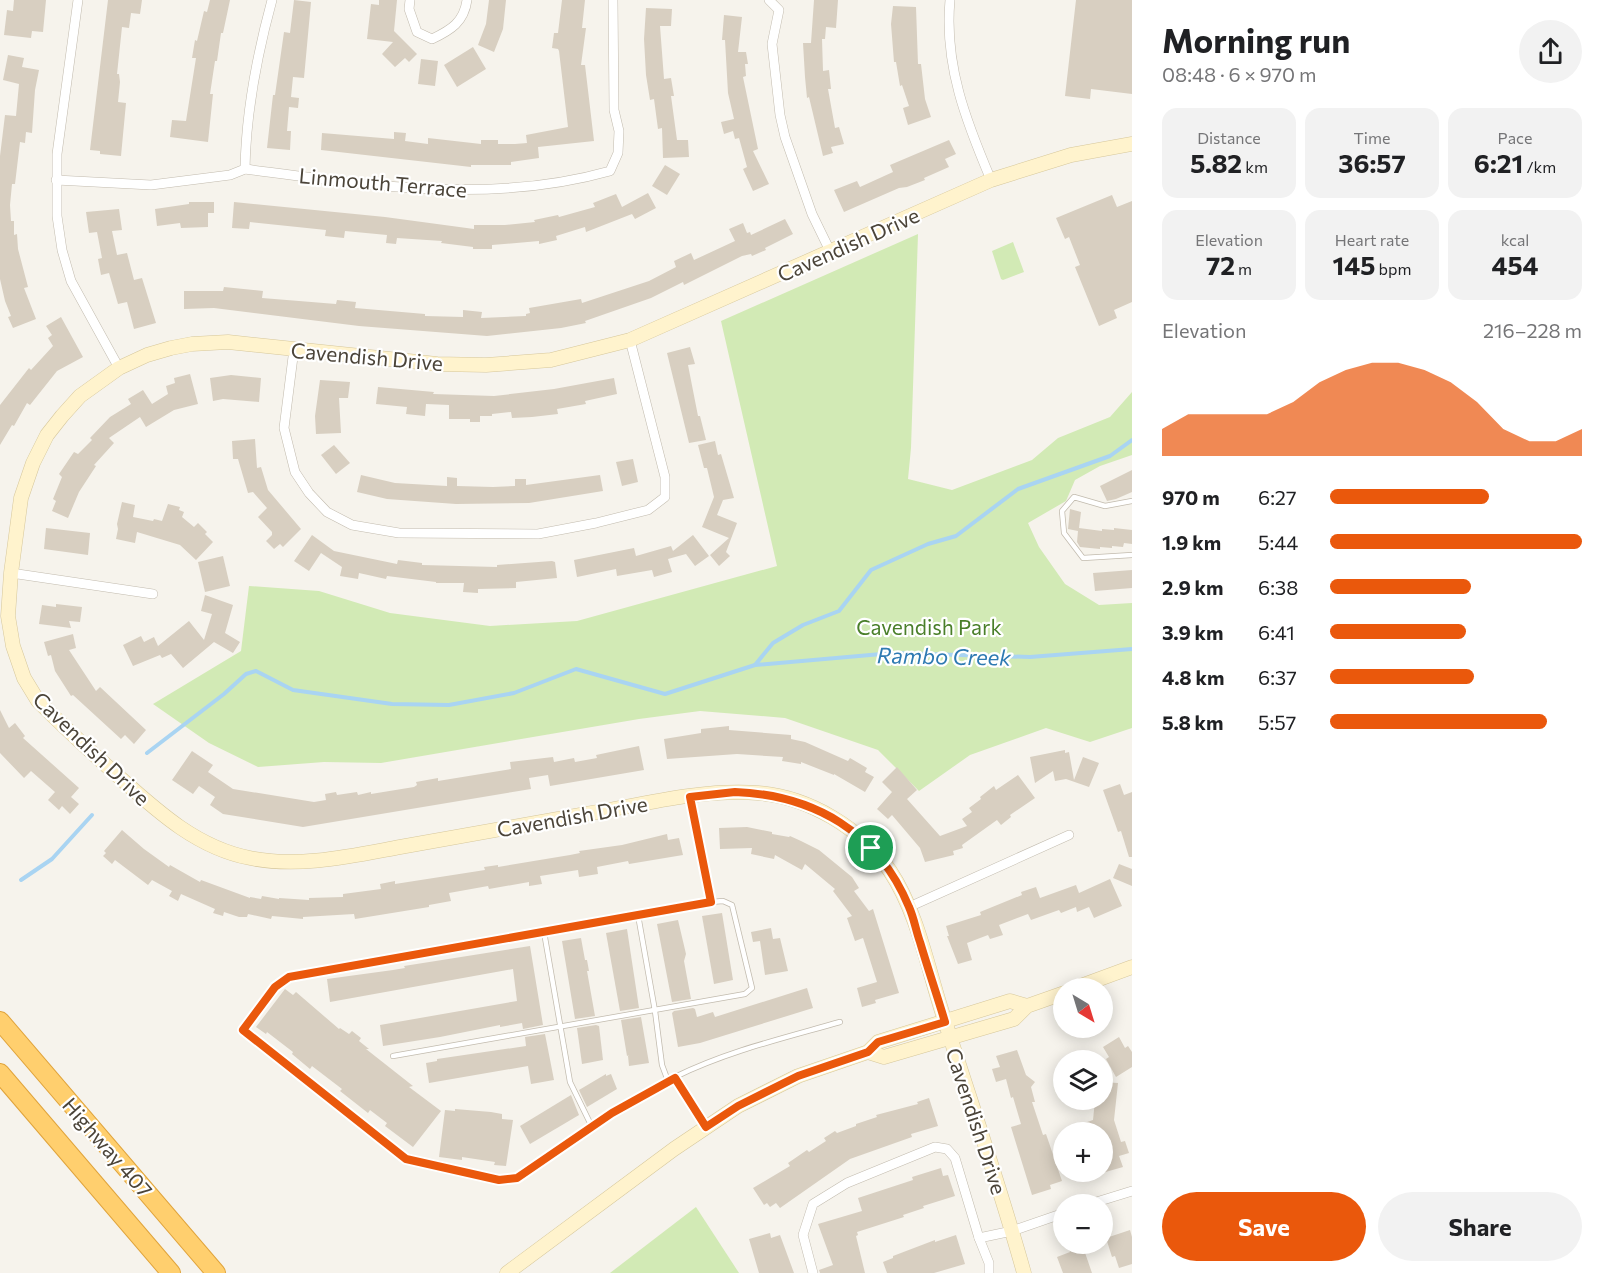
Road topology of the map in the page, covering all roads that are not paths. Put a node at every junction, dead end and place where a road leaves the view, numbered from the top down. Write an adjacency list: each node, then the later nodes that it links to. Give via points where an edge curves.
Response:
1 (78, 0): 10 (street)
2 (272, 0): 9 (street, via 252,93)
3 (410, 0): 4 (street, via 417,32 432,39 452,30 466,9)
4 (467, 0)
5 (613, 0): 9 (street, Linmouth Terrace, via 614,110 619,131 618,153 610,171 541,186 481,190 408,188)
6 (769, 0): 12 (street, via 779,10 772,44 785,137 812,214)
7 (950, 0): 11 (street, via 950,54 956,85)
8 (1132, 144): 11 (street, Cavendish Drive, via 1071,155)
9 (245, 169): 10 (street, Linmouth Terrace, via 230,175 151,185)
10 (56, 180): 15 (street, via 57,216 71,281)
11 (991, 180): 12 (street, Cavendish Drive)
12 (830, 251): 13 (street, Cavendish Drive)
13 (630, 340): 14 (street, Cavendish Drive, via 551,360 486,365); 14 (street, via 665,477 664,497 648,510 538,534 399,533 352,525 327,512 295,472 286,444 285,416)
14 (294, 349): 15 (street, Cavendish Drive, via 228,342 192,344 147,355)
15 (119, 368): 18 (street, Cavendish Drive, via 80,396 47,435 21,498)
16 (1132, 501): 17 (lane, via 1105,506 1074,497 1062,511 1064,533 1083,558)
17 (1132, 555)
18 (11, 573): 19 (street); 20 (street, Cavendish Drive, via 8,616 13,646 24,678 38,701 160,814 223,850 290,862 350,856)
19 (153, 594)
20 (690, 797): 22 (lane); 23 (street, Cavendish Drive, via 761,793 788,798 830,816 871,848 890,870)
21 (1069, 834): 23 (street)
22 (711, 902): 24 (lane); 30 (lane, via 732,905 752,988 745,994)
23 (909, 907): 33 (street, Cavendish Drive)
24 (638, 915): 25 (lane); 30 (lane)
25 (544, 932): 34 (lane); 41 (lane, via 289,977 275,987 243,1030 406,1159 499,1180 517,1178)
26 (1132, 967): 27 (street)
27 (1102, 978)
28 (1053, 997): 29 (street)
29 (1027, 1006): 33 (street, via 1010,1001); 35 (street, via 1014,1019)
30 (655, 1011): 34 (lane); 40 (lane)
31 (0, 1021): 49 (highway, Highway 407)
32 (840, 1022): 39 (lane, via 734,1052)
33 (945, 1022): 35 (street, Cavendish Drive); 36 (street, via 878,1042)
34 (561, 1028): 37 (lane); 41 (lane, via 570,1082)
35 (951, 1038): 36 (street, via 884,1057); 46 (street, Cavendish Drive)
36 (868, 1052): 42 (street, via 798,1076)
37 (393, 1056)
38 (0, 1073): 48 (highway, Highway 407)
39 (675, 1078): 40 (lane); 42 (lane)
40 (668, 1081): 41 (lane)
41 (592, 1127)
42 (706, 1127): 50 (street)
43 (1132, 1191): 44 (street)
44 (1113, 1197)
45 (1053, 1217): 46 (street)
46 (1012, 1231): 47 (street); 53 (street, Cavendish Drive)
47 (980, 1238): 51 (street, Cavendish Drive, via 955,1158 947,1149 935,1147 847,1183 813,1204 803,1235); 52 (street, Cavendish Drive)
48 (171, 1273)
49 (216, 1273)
50 (507, 1273)
51 (813, 1273)
52 (989, 1273)
53 (1024, 1273)

